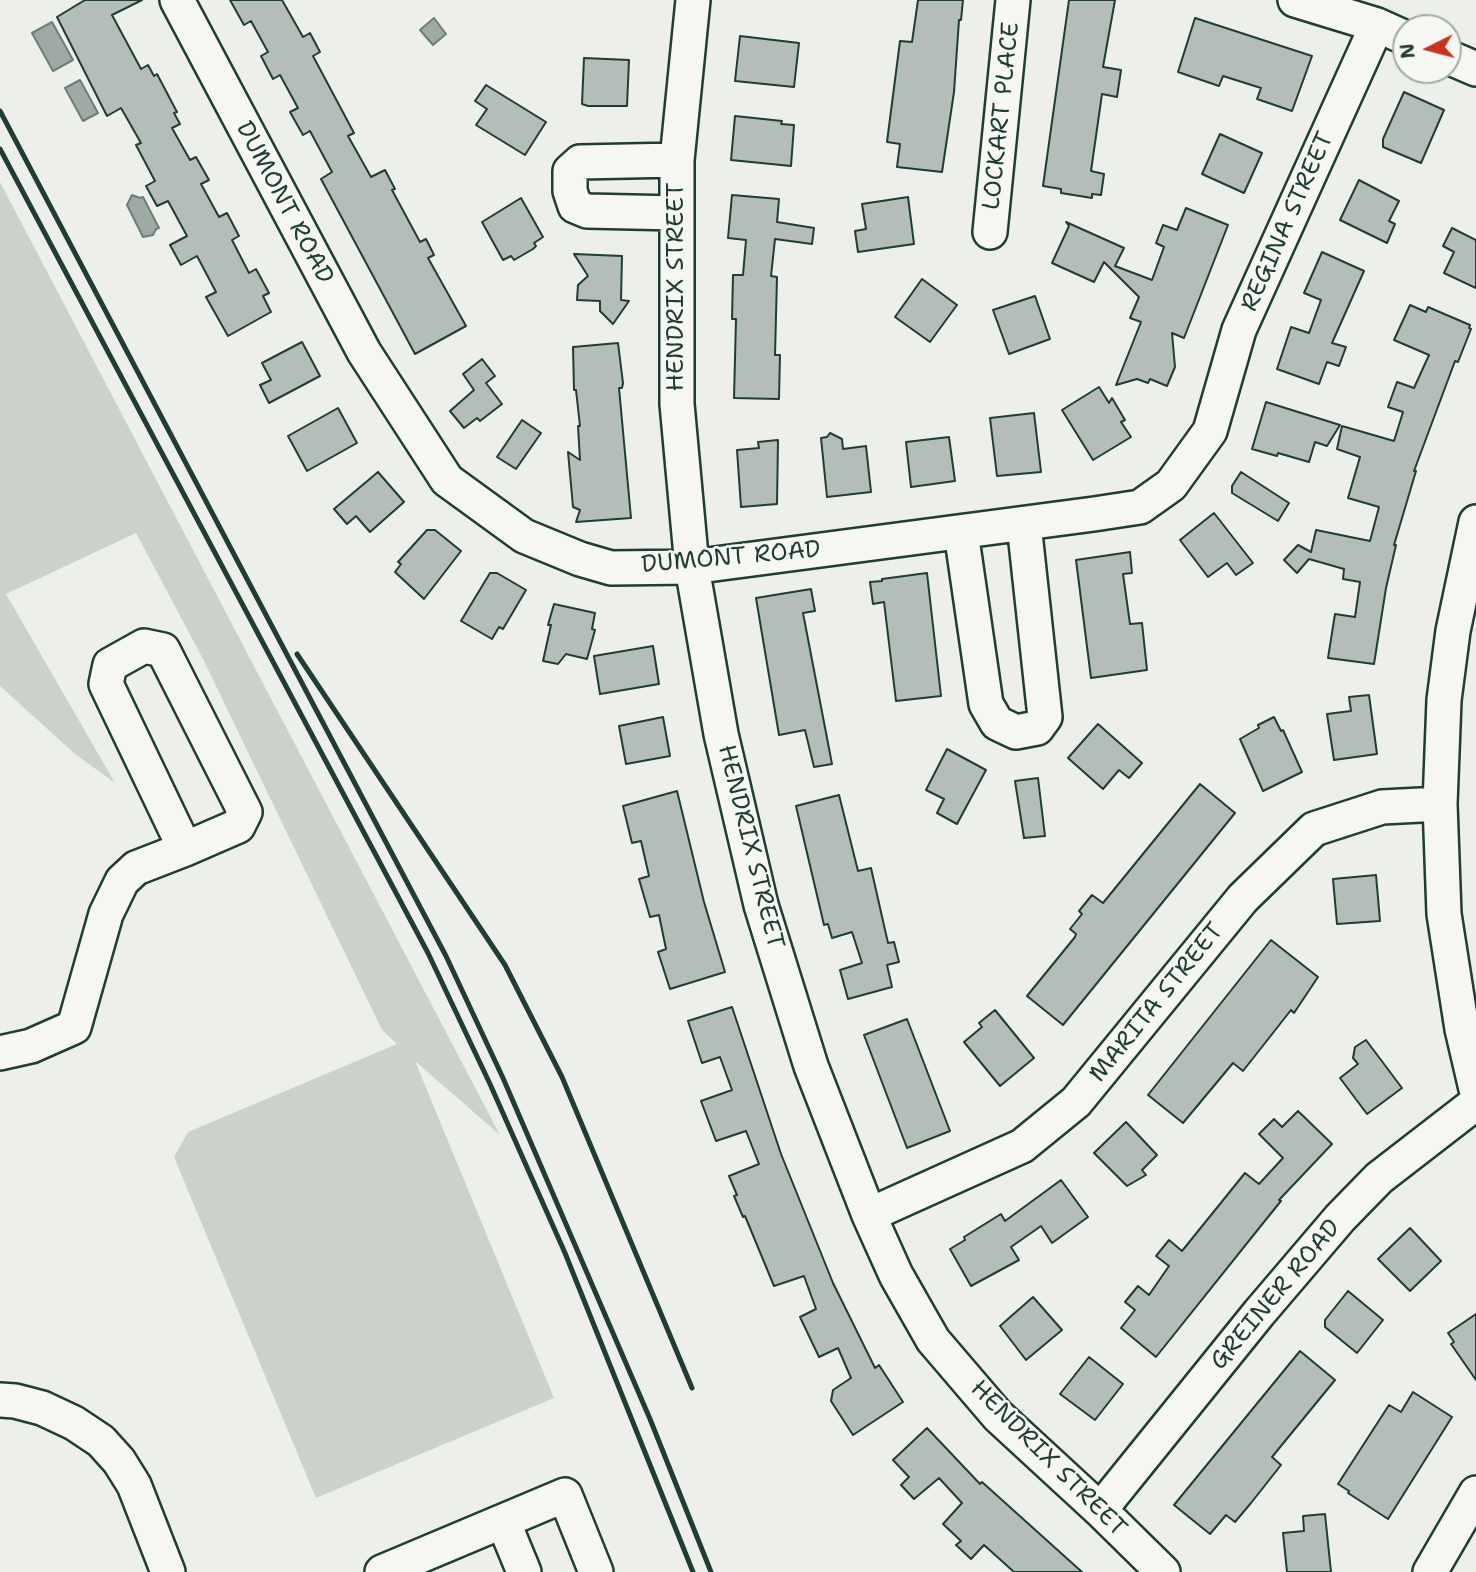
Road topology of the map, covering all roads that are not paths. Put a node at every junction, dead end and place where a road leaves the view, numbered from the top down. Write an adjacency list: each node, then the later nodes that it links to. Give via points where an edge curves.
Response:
1 (177, 0): 13 (street, DUMONT ROAD, via 363,352 447,480 524,536 580,559 611,568)
2 (693, 0): 6 (street, HENDRIX STREET)
3 (1013, 0): 8 (street, LOCKART PLACE)
4 (1295, 0): 5 (street)
5 (1391, 32): 9 (street, REGINA STREET, via 1239,330)
6 (677, 160): 7 (street, HENDRIX STREET); 7 (street, via 580,162 570,171 575,206 587,211)
7 (677, 213): 13 (street, HENDRIX STREET, via 677,404)
8 (990, 232)
9 (1212, 424): 11 (street, DUMONT ROAD, via 1171,485 1140,507)
10 (1476, 522): 14 (street, via 1452,631)
11 (1024, 523): 12 (street, DUMONT ROAD); 12 (street, via 1045,717 1037,728 1016,732 997,723 986,704)
12 (961, 532): 13 (street, DUMONT ROAD)
13 (692, 567): 20 (street, HENDRIX STREET, via 721,734 761,905 811,1066)
14 (1440, 804): 18 (street, via 1444,914); 20 (street, MARITA STREET, via 1382,807 1314,829 1242,898 1076,1102 1022,1146)
15 (185, 849): 15 (street, via 238,826 245,813 163,650 144,646 110,665 106,684); 17 (street, via 136,869 122,881 106,914 74,1027)
16 (0, 1028): 17 (street)
17 (16, 1050)
18 (1476, 1089)
19 (1476, 1103): 23 (street, GREINER ROAD, via 1379,1178 1340,1218)
20 (869, 1214): 23 (street, HENDRIX STREET, via 896,1275 933,1340 998,1416)
21 (0, 1400): 26 (street, via 42,1408 101,1441 134,1485)
22 (1476, 1493): 31 (street)
23 (1100, 1510): 30 (street, HENDRIX STREET)
24 (503, 1521): 25 (street); 28 (street); 29 (street, via 565,1494)
25 (443, 1560): 27 (street)
26 (168, 1572)
27 (382, 1572)
28 (524, 1572)
29 (596, 1572)
30 (1163, 1572)
31 (1430, 1572)

